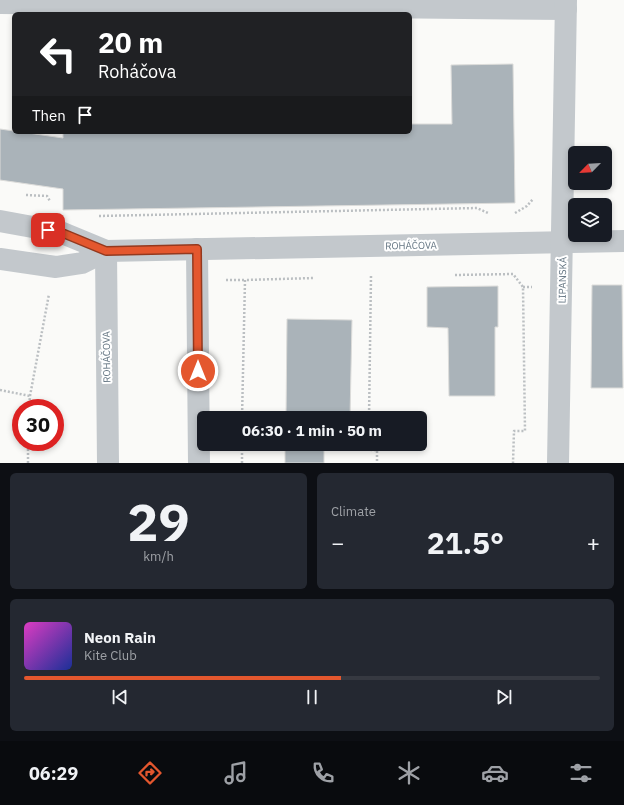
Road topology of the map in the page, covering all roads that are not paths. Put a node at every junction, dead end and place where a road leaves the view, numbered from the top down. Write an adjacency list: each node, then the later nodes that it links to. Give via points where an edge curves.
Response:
1 (0, 3): 2 (street)
2 (566, 4): 5 (street, LIPANSKÁ)
3 (0, 221): 7 (street, ROHÁČOVA, via 60,232)
4 (624, 241): 5 (street, ROHÁČOVA)
5 (563, 242): 6 (street, ROHÁČOVA); 11 (street, LIPANSKÁ)
6 (197, 249): 7 (street, ROHÁČOVA); 10 (street)
7 (106, 251): 8 (street, ROHÁČOVA, via 82,263 56,267); 9 (street, ROHÁČOVA)
8 (0, 259)
9 (108, 463)
10 (199, 463)
11 (558, 463)

